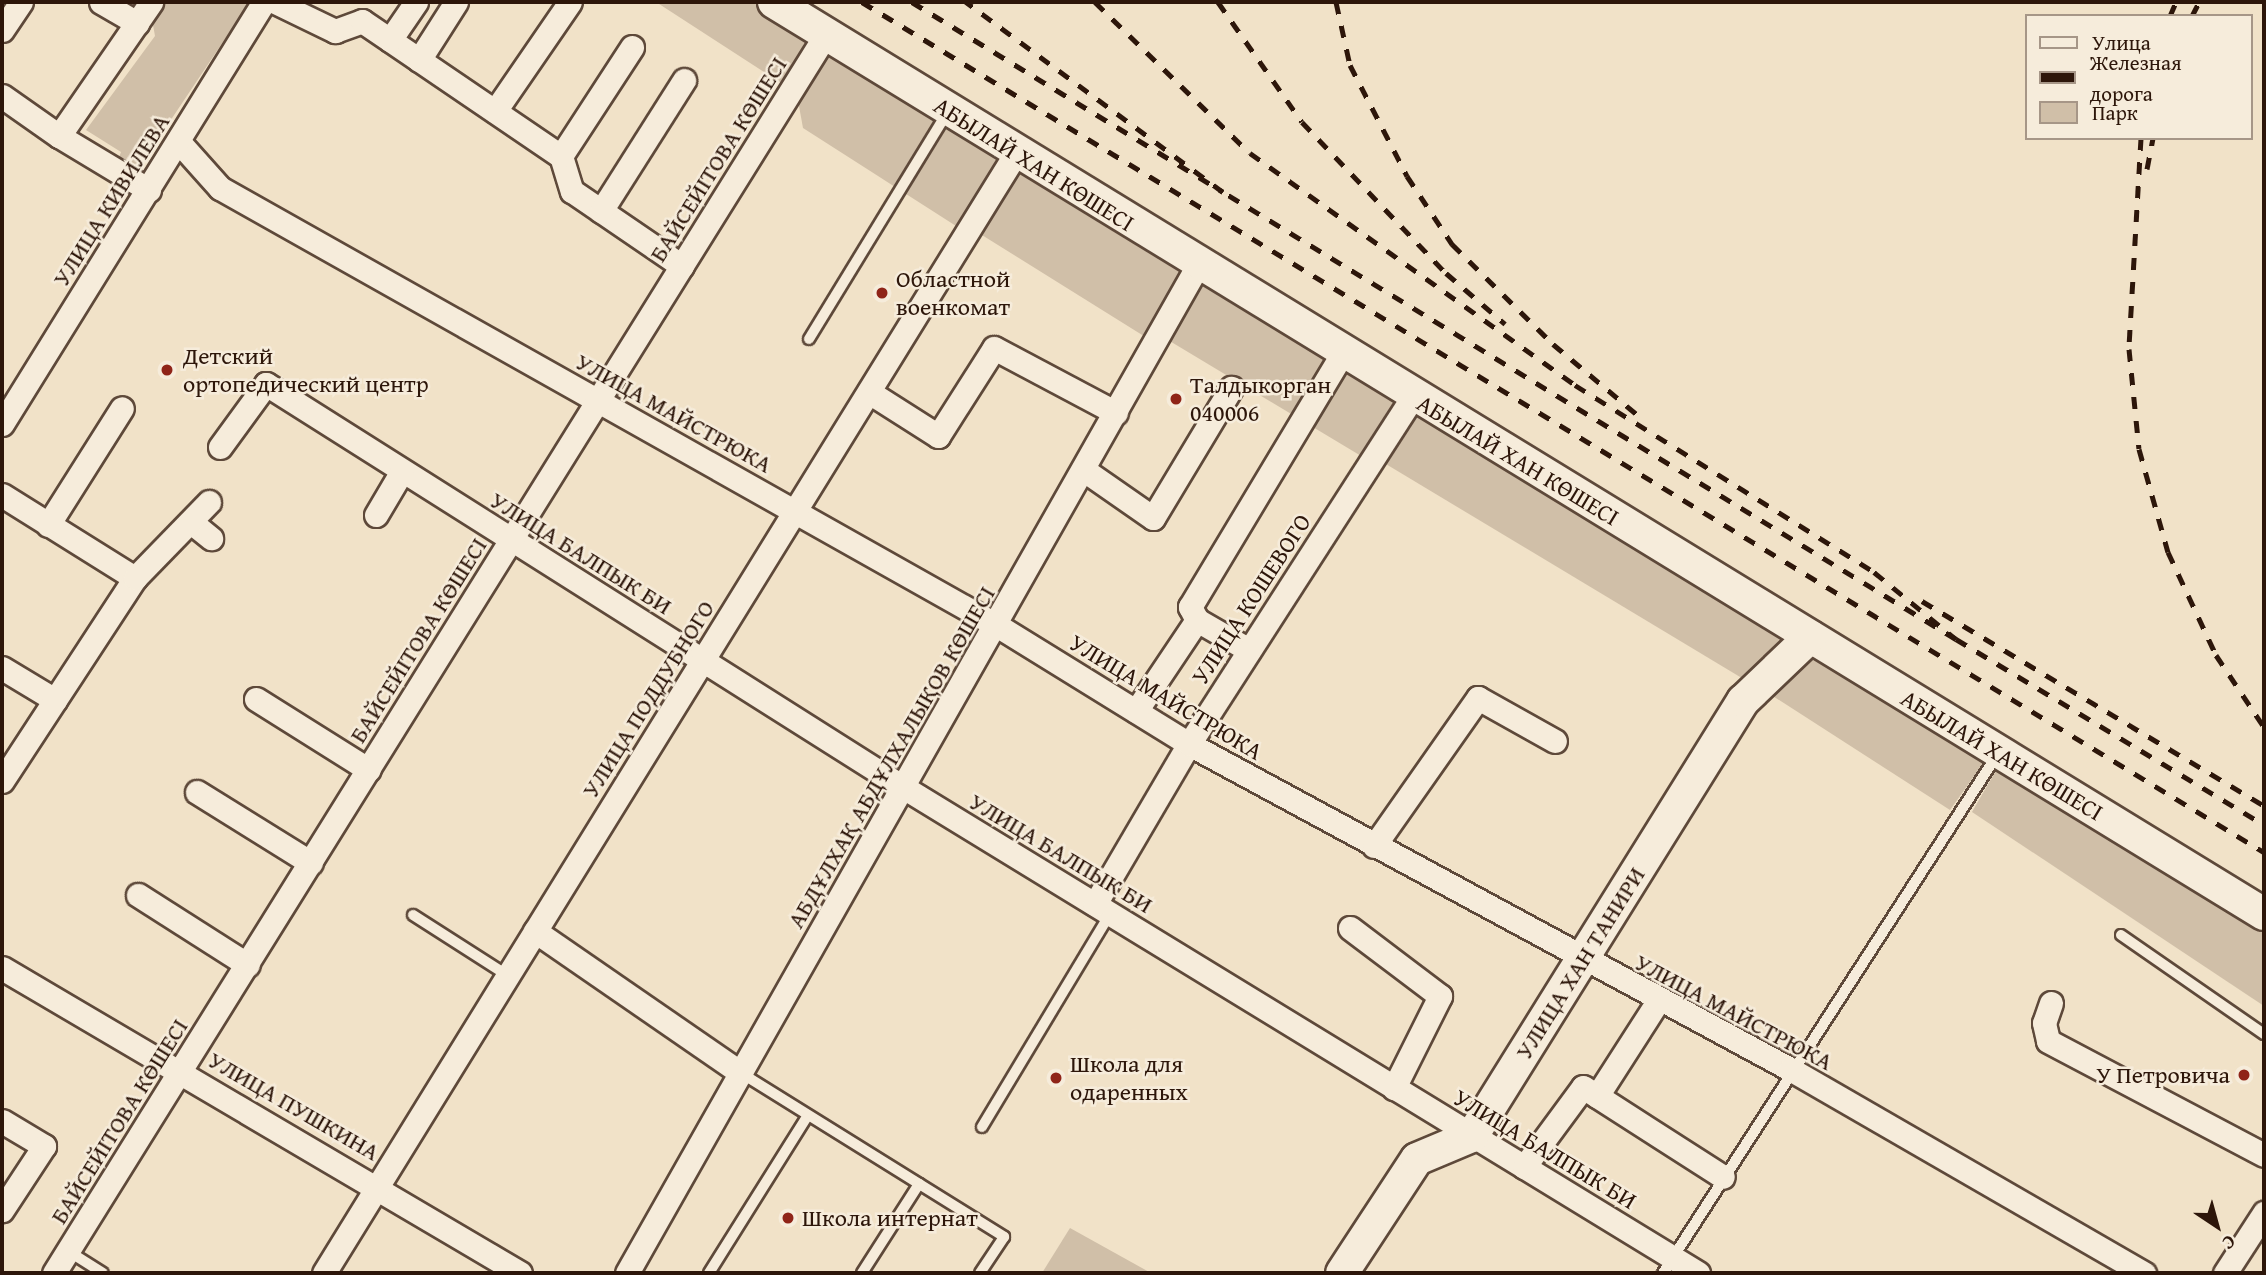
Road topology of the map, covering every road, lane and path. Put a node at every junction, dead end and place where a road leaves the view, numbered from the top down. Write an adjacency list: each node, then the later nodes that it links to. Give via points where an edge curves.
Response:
1 (21, 2): 11 (street)
2 (101, 2): 10 (street)
3 (151, 2): 10 (street)
4 (264, 2): 21 (street, УЛИЦА КИВИЛЕВА)
5 (275, 2): 13 (street, via 335,31 362,21)
6 (416, 2): 13 (street)
7 (456, 2): 15 (street)
8 (570, 2): 18 (street)
9 (774, 2): 12 (main road, АБЫЛАЙ ХАН КӨШЕСІ)
10 (136, 23): 20 (street)
11 (2, 30)
12 (826, 34): 19 (main road, АБЫЛАЙ ХАН КӨШЕСІ); 27 (street, БАЙСЕЙІТОВА КӨШЕСІ)
13 (390, 40): 15 (street)
14 (632, 47): 23 (street)
15 (419, 60): 18 (street)
16 (684, 80): 25 (street)
17 (2, 96): 20 (street)
18 (495, 111): 23 (street)
19 (949, 111): 22 (main road, АБЫЛАЙ ХАН КӨШЕСІ); 28 (lane)
20 (59, 135): 24 (street)
21 (178, 141): 24 (street, УЛИЦА КИВИЛЕВА); 33 (street, УЛИЦА МАЙСТРЮКА, via 220,188)
22 (1016, 153): 26 (main road, АБЫЛАЙ ХАН КӨШЕСІ); 31 (street, УЛИЦА ПОДДУБНОГО)
23 (561, 156): 25 (street, via 572,191)
24 (149, 190): 36 (street, УЛИЦА КИВИЛЕВА)
25 (601, 211): 27 (street)
26 (1198, 265): 29 (main road, АБЫЛАЙ ХАН КӨШЕСІ); 35 (street, АБДҰЛХАҚ АБДҰЛХАЛЫҚОВ КӨШЕСІ)
27 (682, 266): 33 (street, БАЙСЕЙІТОВА КӨШЕСІ)
28 (809, 339)
29 (1342, 354): 32 (main road, АБЫЛАЙ ХАН КӨШЕСІ); 49 (street, via 1190,607)
30 (1231, 388): 38 (street, via 1153,518)
31 (869, 392): 35 (street, via 938,436 994,348); 42 (street, УЛИЦА ПОДДУБНОГО)
32 (1413, 396): 51 (main road, АБЫЛАЙ ХАН КӨШЕСІ); 52 (street, УЛИЦА КОШЕВОГО)
33 (598, 401): 42 (street, УЛИЦА МАЙСТРЮКА); 47 (street, БАЙСЕЙІТОВА КӨШЕСІ)
34 (122, 408): 45 (street)
35 (1115, 414): 38 (street, АБДҰЛХАҚ АБДҰЛХАЛЫҚОВ КӨШЕСІ)
36 (2, 424)
37 (220, 447): 39 (street, УЛИЦА БАЛПЫК БИ, via 265,384)
38 (1084, 470): 50 (street, АБДҰЛХАҚ АБДҰЛХАЛЫҚОВ КӨШЕСІ)
39 (402, 471): 43 (street); 47 (street, УЛИЦА БАЛПЫК БИ)
40 (2, 495): 45 (street)
41 (209, 502): 44 (street)
42 (795, 512): 50 (street, УЛИЦА МАЙСТРЮКА); 53 (street, УЛИЦА ПОДДУБНОГО)
43 (376, 515)
44 (191, 522): 46 (street); 48 (street)
45 (48, 525): 48 (street)
46 (211, 538)
47 (511, 540): 53 (street, УЛИЦА БАЛПЫК БИ); 62 (street, БАЙСЕЙІТОВА КӨШЕСІ)
48 (135, 578): 56 (street)
49 (1197, 620): 52 (street); 57 (street)
50 (998, 626): 57 (street, УЛИЦА МАЙСТРЮКА); 63 (street, АБДҰЛХАҚ АБДҰЛХАЛЫҚОВ КӨШЕСІ)
51 (1810, 637): 60 (main road, АБЫЛАЙ ХАН КӨШЕСІ); 74 (main road, УЛИЦА ХАН ТАНИРИ, via 1743,701)
52 (1249, 650): 59 (street, УЛИЦА КОШЕВОГО)
53 (703, 661): 63 (street, УЛИЦА БАЛПЫК БИ); 72 (street, УЛИЦА ПОДДУБНОГО)
54 (2, 668): 56 (street)
55 (256, 699): 62 (street)
56 (55, 700): 61 (street)
57 (1136, 711): 59 (street, УЛИЦА МАЙСТРЮКА)
58 (1555, 741): 65 (street, via 1478,698)
59 (1189, 744): 65 (street, УЛИЦА МАЙСТРЮКА); 68 (street, УЛИЦА КОШЕВОГО)
60 (1998, 752): 69 (main road, АБЫЛАЙ ХАН КӨШЕСІ); 81 (lane)
61 (5, 770)
62 (369, 770): 66 (street, БАЙСЕЙІТОВА КӨШЕСІ)
63 (903, 787): 68 (street, УЛИЦА БАЛПЫК БИ); 83 (street, АБДҰЛХАҚ АБДҰЛХАЛЫҚОВ КӨШЕСІ)
64 (197, 793): 66 (street)
65 (1374, 846): 74 (street, УЛИЦА МАЙСТРЮКА)
66 (311, 863): 75 (street, БАЙСЕЙІТОВА КӨШЕСІ)
67 (138, 895): 75 (street)
68 (1102, 909): 84 (street, УЛИЦА БАЛПЫК БИ); 88 (lane)
69 (2264, 914)
70 (413, 915): 77 (lane)
71 (1350, 928): 84 (street, via 1440,996)
72 (534, 931): 77 (street, УЛИЦА ПОДДУБНОГО); 83 (street)
73 (2121, 935): 80 (lane)
74 (1581, 961): 78 (street, УЛИЦА МАЙСТРЮКА); 89 (main road, УЛИЦА ХАН ТАНИРИ)
75 (248, 965): 82 (street, БАЙСЕЙІТОВА КӨШЕСІ)
76 (2, 968): 82 (street, УЛИЦА ПУШКИНА)
77 (507, 975): 93 (street, УЛИЦА ПОДДУБНОГО)
78 (1658, 1001): 81 (street, УЛИЦА МАЙСТРЮКА); 85 (street)
79 (2051, 1003): 90 (street, via 2044,1023 2048,1041)
80 (2264, 1034)
81 (1790, 1069): 92 (lane); 109 (street, УЛИЦА МАЙСТРЮКА)
82 (181, 1072): 93 (street, УЛИЦА ПУШКИНА); 97 (street, БАЙСЕЙІТОВА КӨШЕСІ)
83 (741, 1073): 86 (lane); 103 (street, АБДҰЛХАҚ АБДҰЛХАЛЫҚОВ КӨШЕСІ)
84 (1394, 1088): 89 (street, УЛИЦА БАЛПЫК БИ)
85 (1597, 1096): 91 (street, via 1583,1087); 92 (street)
86 (808, 1115): 94 (lane); 104 (lane)
87 (2, 1121): 95 (street, via 44,1146)
88 (982, 1127)
89 (1472, 1136): 91 (street, УЛИЦА БАЛПЫК БИ); 107 (main road, via 1417,1159)
90 (2264, 1156)
91 (1524, 1167): 98 (street, УЛИЦА БАЛПЫК БИ)
92 (1723, 1177): 98 (lane)
93 (377, 1184): 101 (street, УЛИЦА ПОДДУБНОГО); 102 (street, УЛИЦА ПУШКИНА)
94 (919, 1184): 105 (lane); 106 (lane, via 1004,1237)
95 (2, 1210)
96 (2264, 1213): 110 (street)
97 (68, 1251): 99 (street, БАЙСЕЙІТОВА КӨШЕСІ); 100 (lane)
98 (1668, 1266): 108 (street, УЛИЦА БАЛПЫК БИ)
99 (54, 1273)
100 (103, 1273)
101 (324, 1273)
102 (520, 1273)
103 (627, 1273)
104 (709, 1273)
105 (862, 1273)
106 (980, 1273)
107 (1342, 1273)
108 (1698, 1273)
109 (2144, 1273)
110 (2225, 1273)

